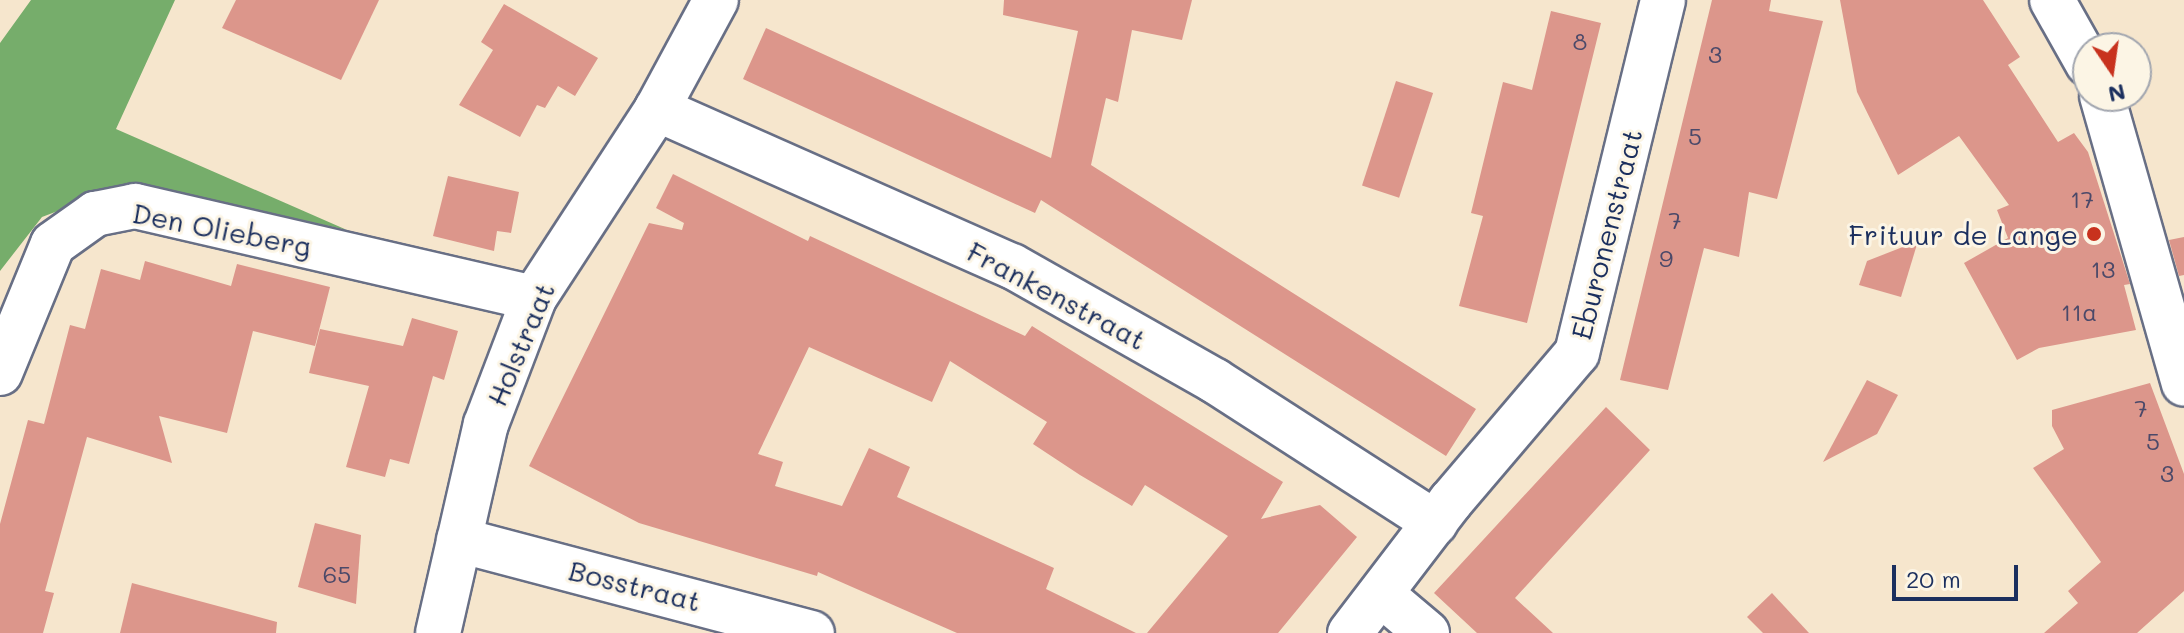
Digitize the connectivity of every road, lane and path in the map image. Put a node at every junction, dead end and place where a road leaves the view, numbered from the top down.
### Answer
1 (716, 0) edge
2 (1663, 0) edge
3 (2052, 0) edge
4 (2072, 36) edge
5 (657, 109) junction
6 (2107, 112) edge
7 (534, 298) junction
8 (0, 373) edge
9 (2184, 384) edge
10 (1435, 523) junction
11 (459, 540) junction
12 (1382, 595) junction
13 (438, 633) edge
14 (812, 633) edge
15 (1350, 633) edge
16 (1427, 633) edge

1 - 5 street, Holstraat
2 - 10 street, Eburonenstraat
3 - 4 street
5 - 7 street, Holstraat
5 - 10 street, Frankenstraat
6 - 9 street
7 - 8 street, Den Olieberg
7 - 11 street, Holstraat
10 - 12 street, Eburonenstraat
11 - 13 street, Holstraat
11 - 14 street, Bosstraat
12 - 15 street, Eburonenstraat
12 - 16 street

